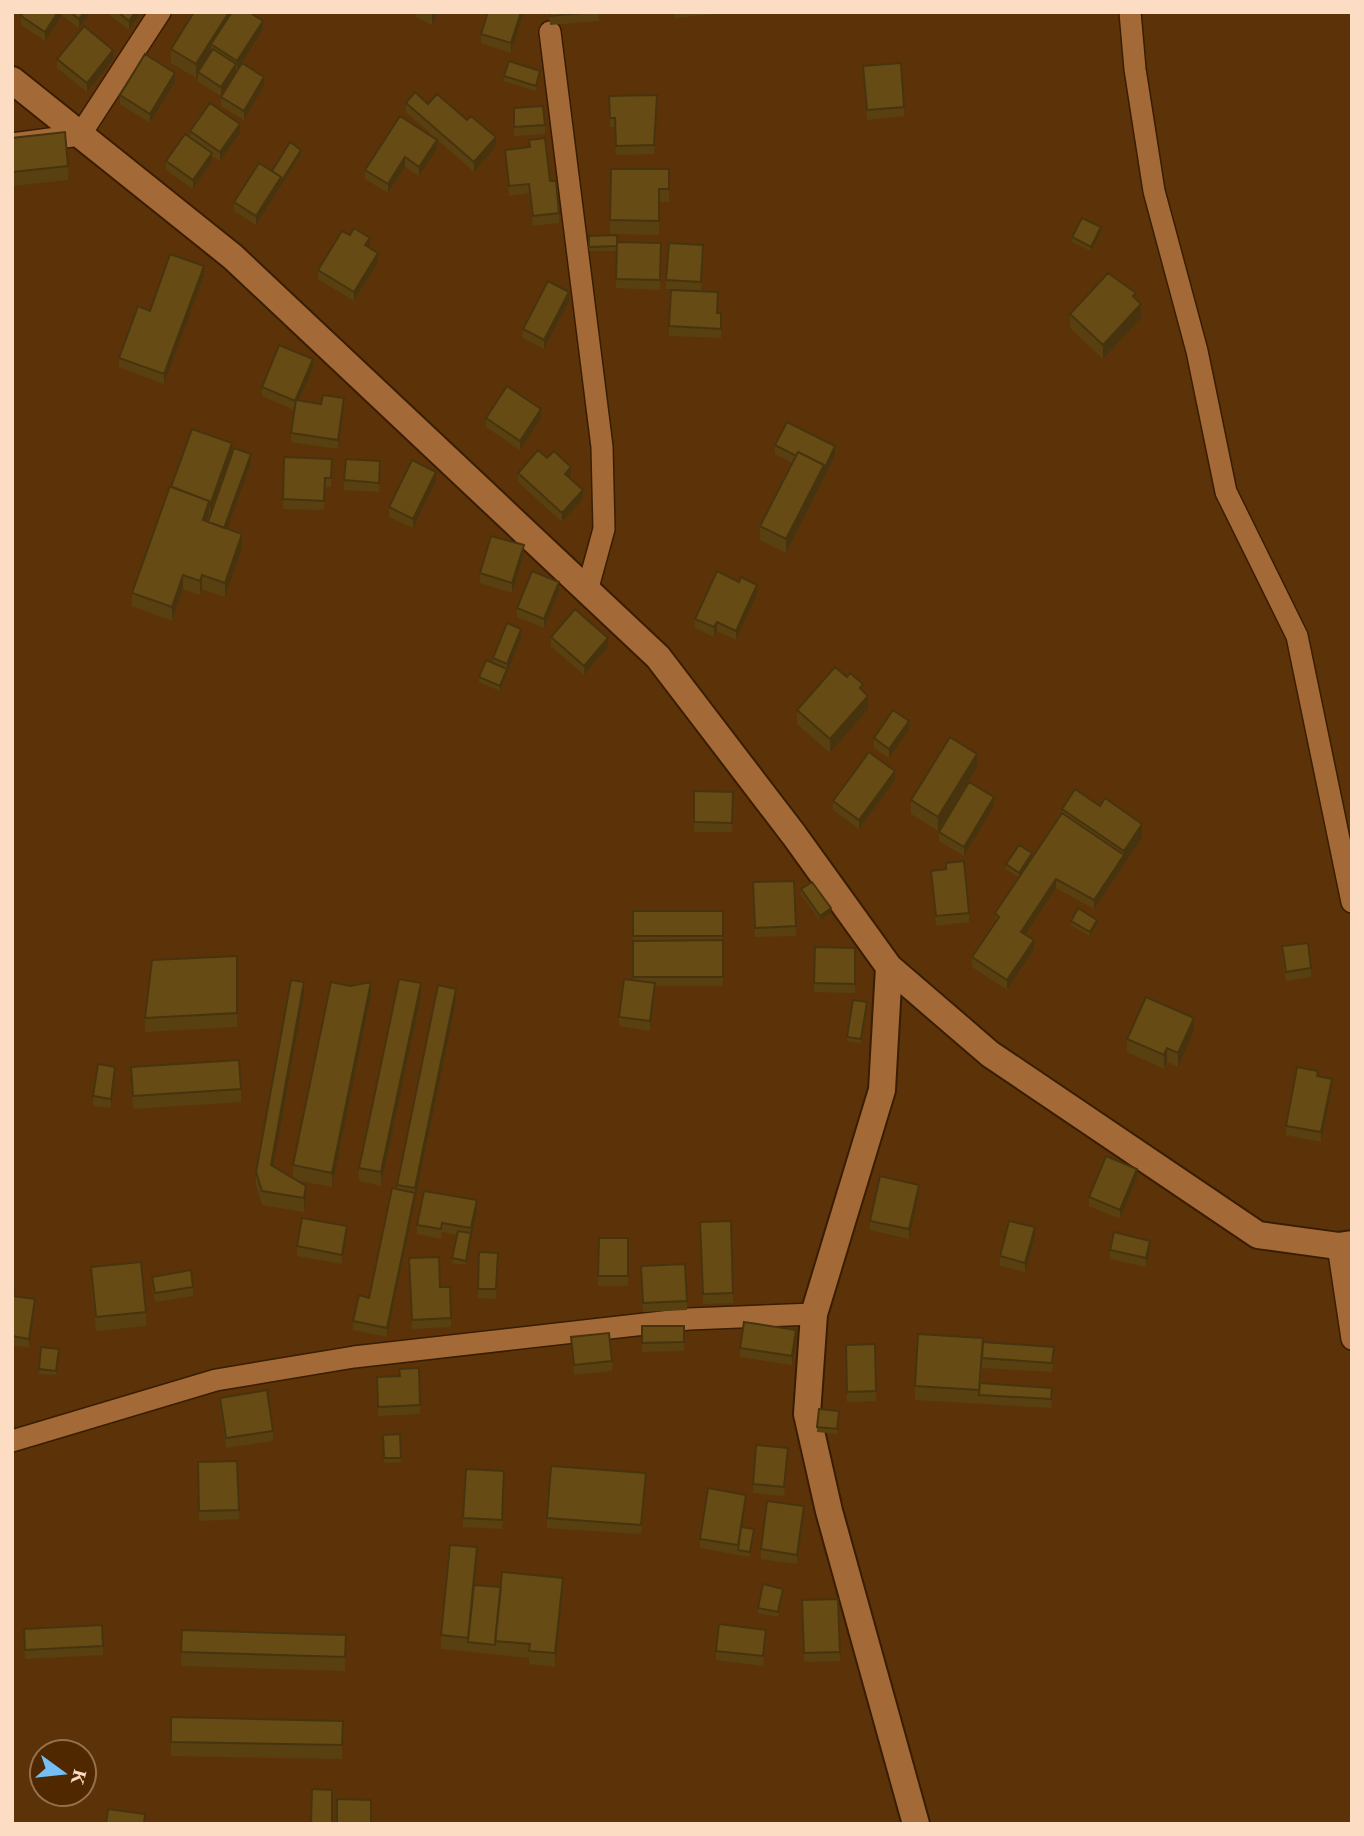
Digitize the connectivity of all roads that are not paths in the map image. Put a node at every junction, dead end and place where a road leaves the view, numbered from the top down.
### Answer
1 (160, 12) edge
2 (1130, 12) edge
3 (550, 32) dead end
4 (12, 80) edge
5 (80, 135) junction
6 (12, 144) edge
7 (587, 591) junction
8 (1352, 902) edge
9 (889, 967) junction
10 (1345, 1245) edge
11 (814, 1314) junction
12 (1352, 1339) edge
13 (12, 1441) edge
14 (916, 1824) edge

1 - 5 street
2 - 8 street
3 - 7 street
4 - 5 street
5 - 6 street
5 - 7 street
7 - 9 street
9 - 10 street
9 - 11 street
10 - 12 street
11 - 13 street
11 - 14 street

